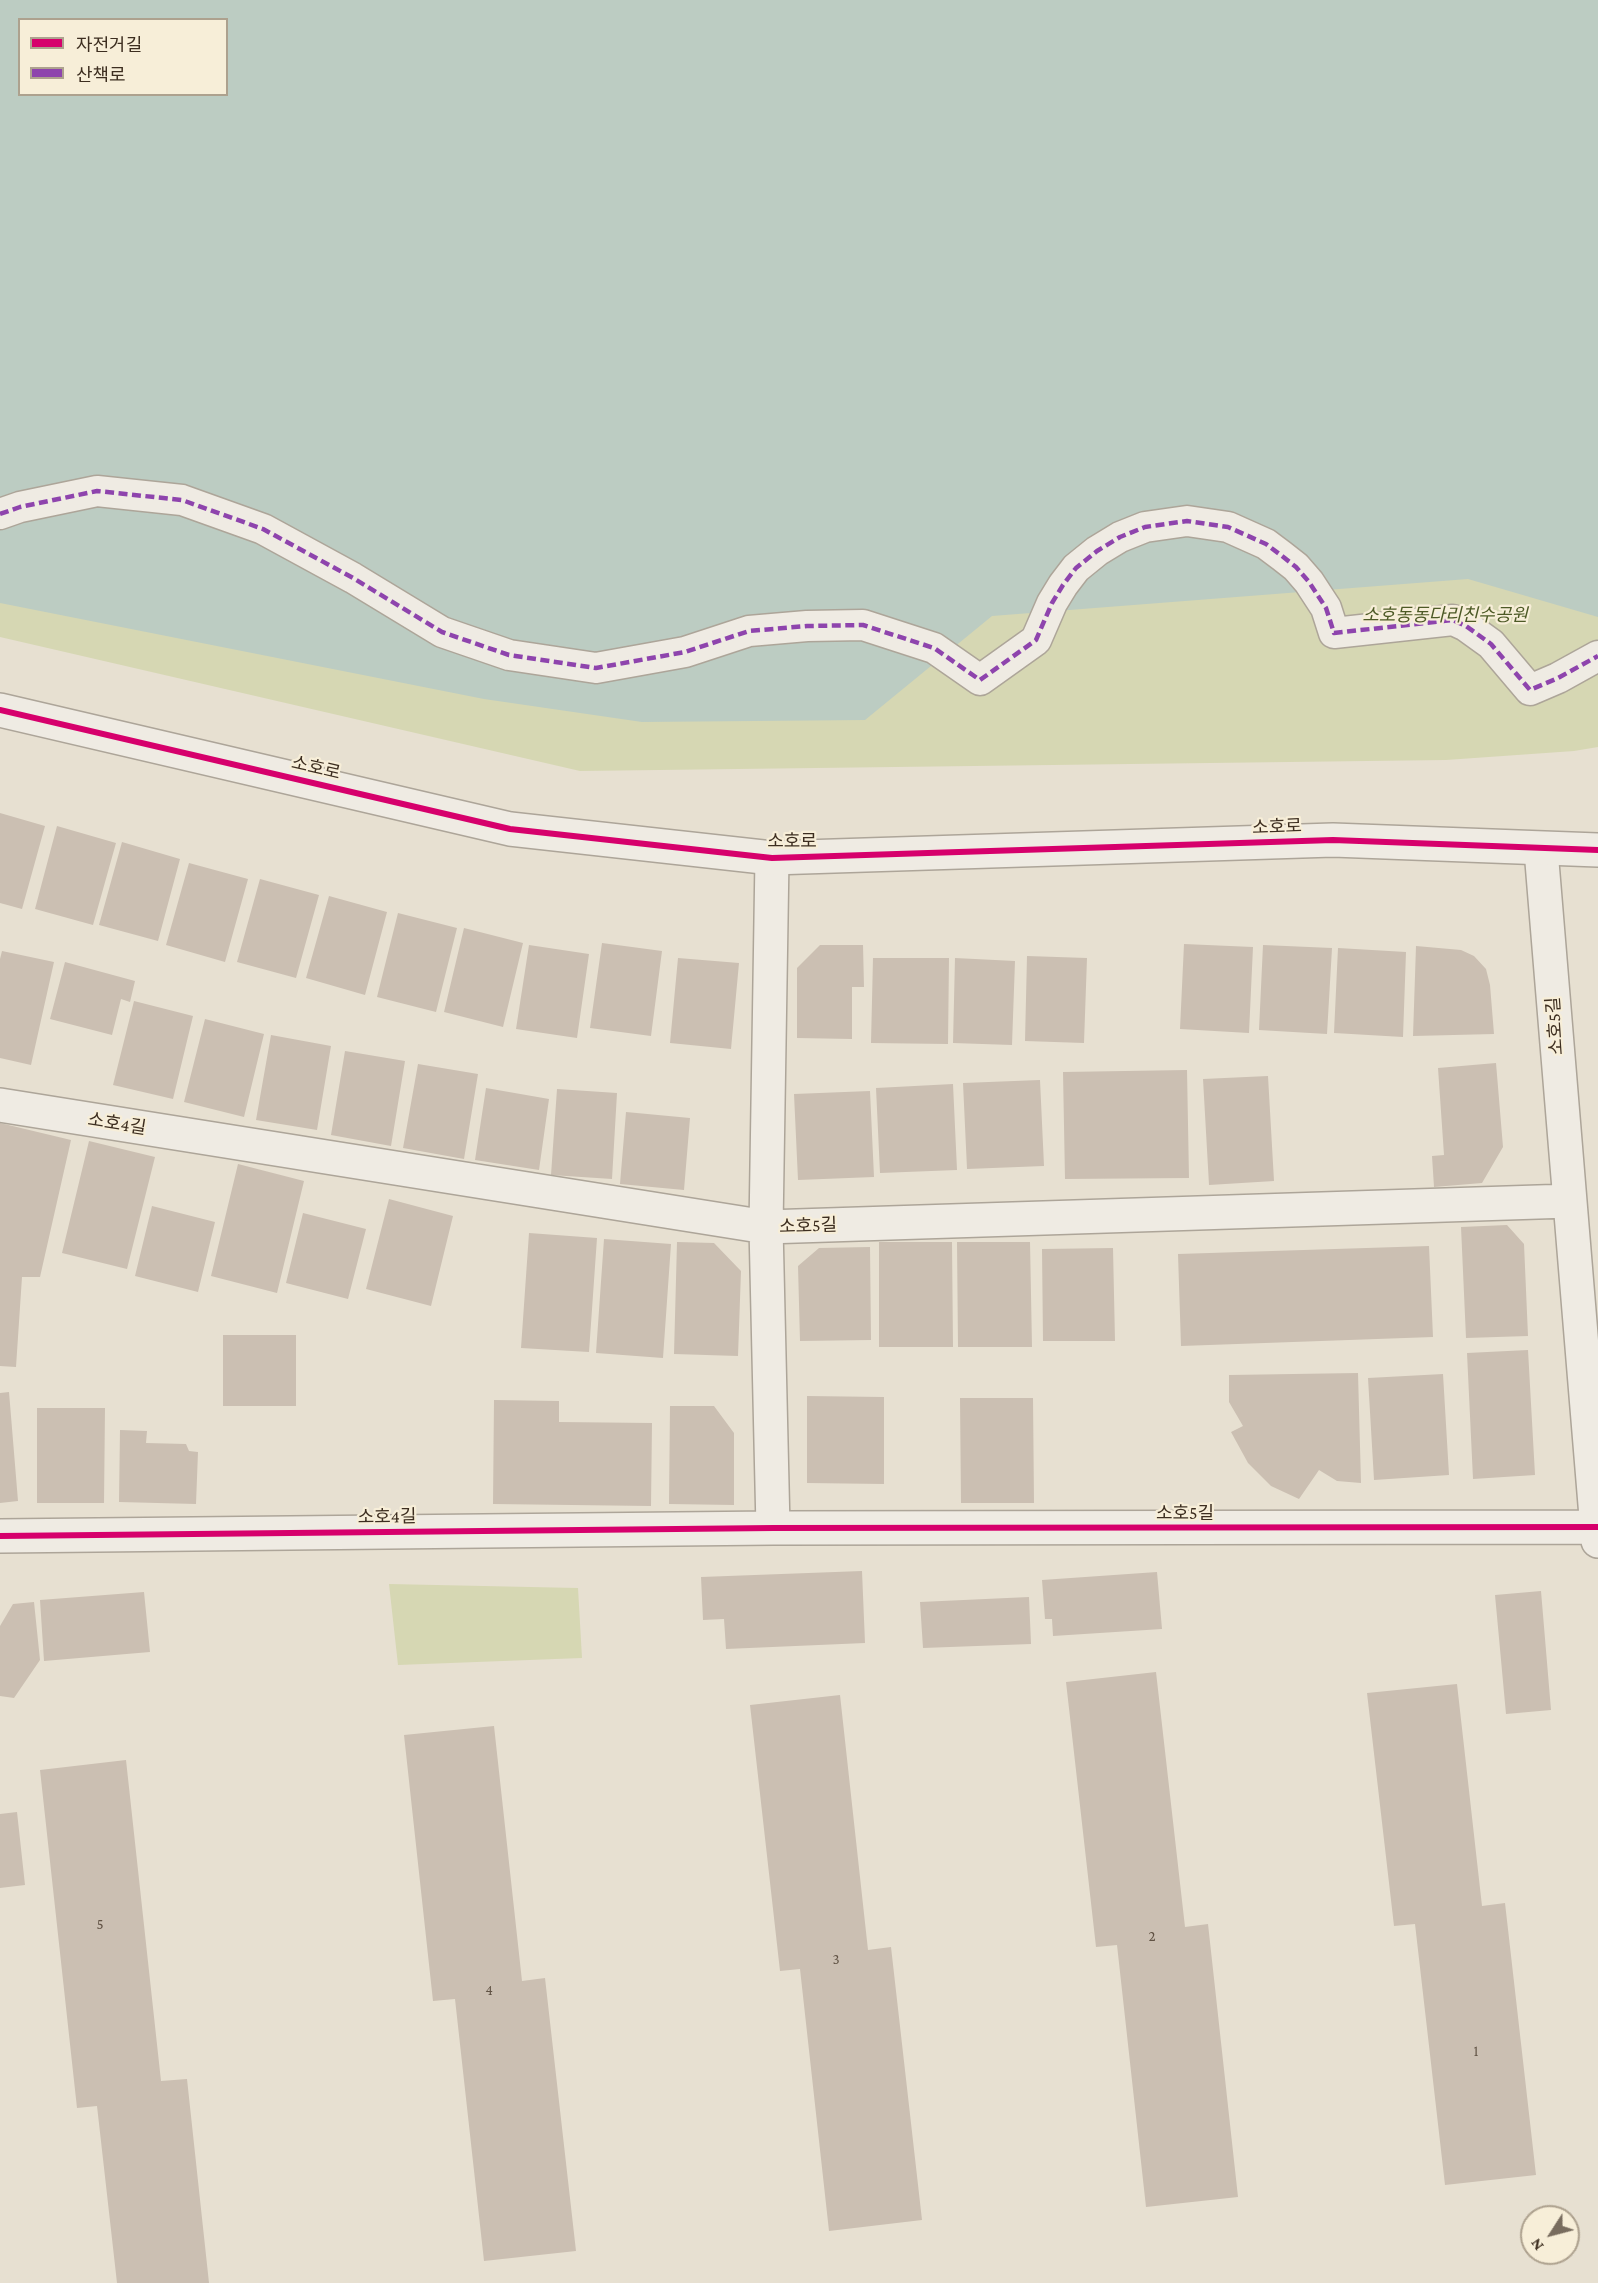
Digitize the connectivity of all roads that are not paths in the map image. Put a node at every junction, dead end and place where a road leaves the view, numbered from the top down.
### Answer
1 (0, 514) edge
2 (1598, 656) edge
3 (0, 710) edge
4 (1541, 850) junction
5 (1598, 850) edge
6 (772, 858) junction
7 (0, 1105) edge
8 (1569, 1202) junction
9 (766, 1227) junction
10 (773, 1528) junction
11 (1597, 1534) edge
12 (0, 1536) edge

1 - 2 street
3 - 6 street, 소호로
4 - 5 street, 소호로
4 - 6 street, 소호로
4 - 8 street, 소호5길
6 - 9 street
7 - 9 street, 소호4길
8 - 9 street, 소호5길
8 - 11 street, 소호5길
9 - 10 street
10 - 11 street, 소호5길
10 - 12 street, 소호4길

